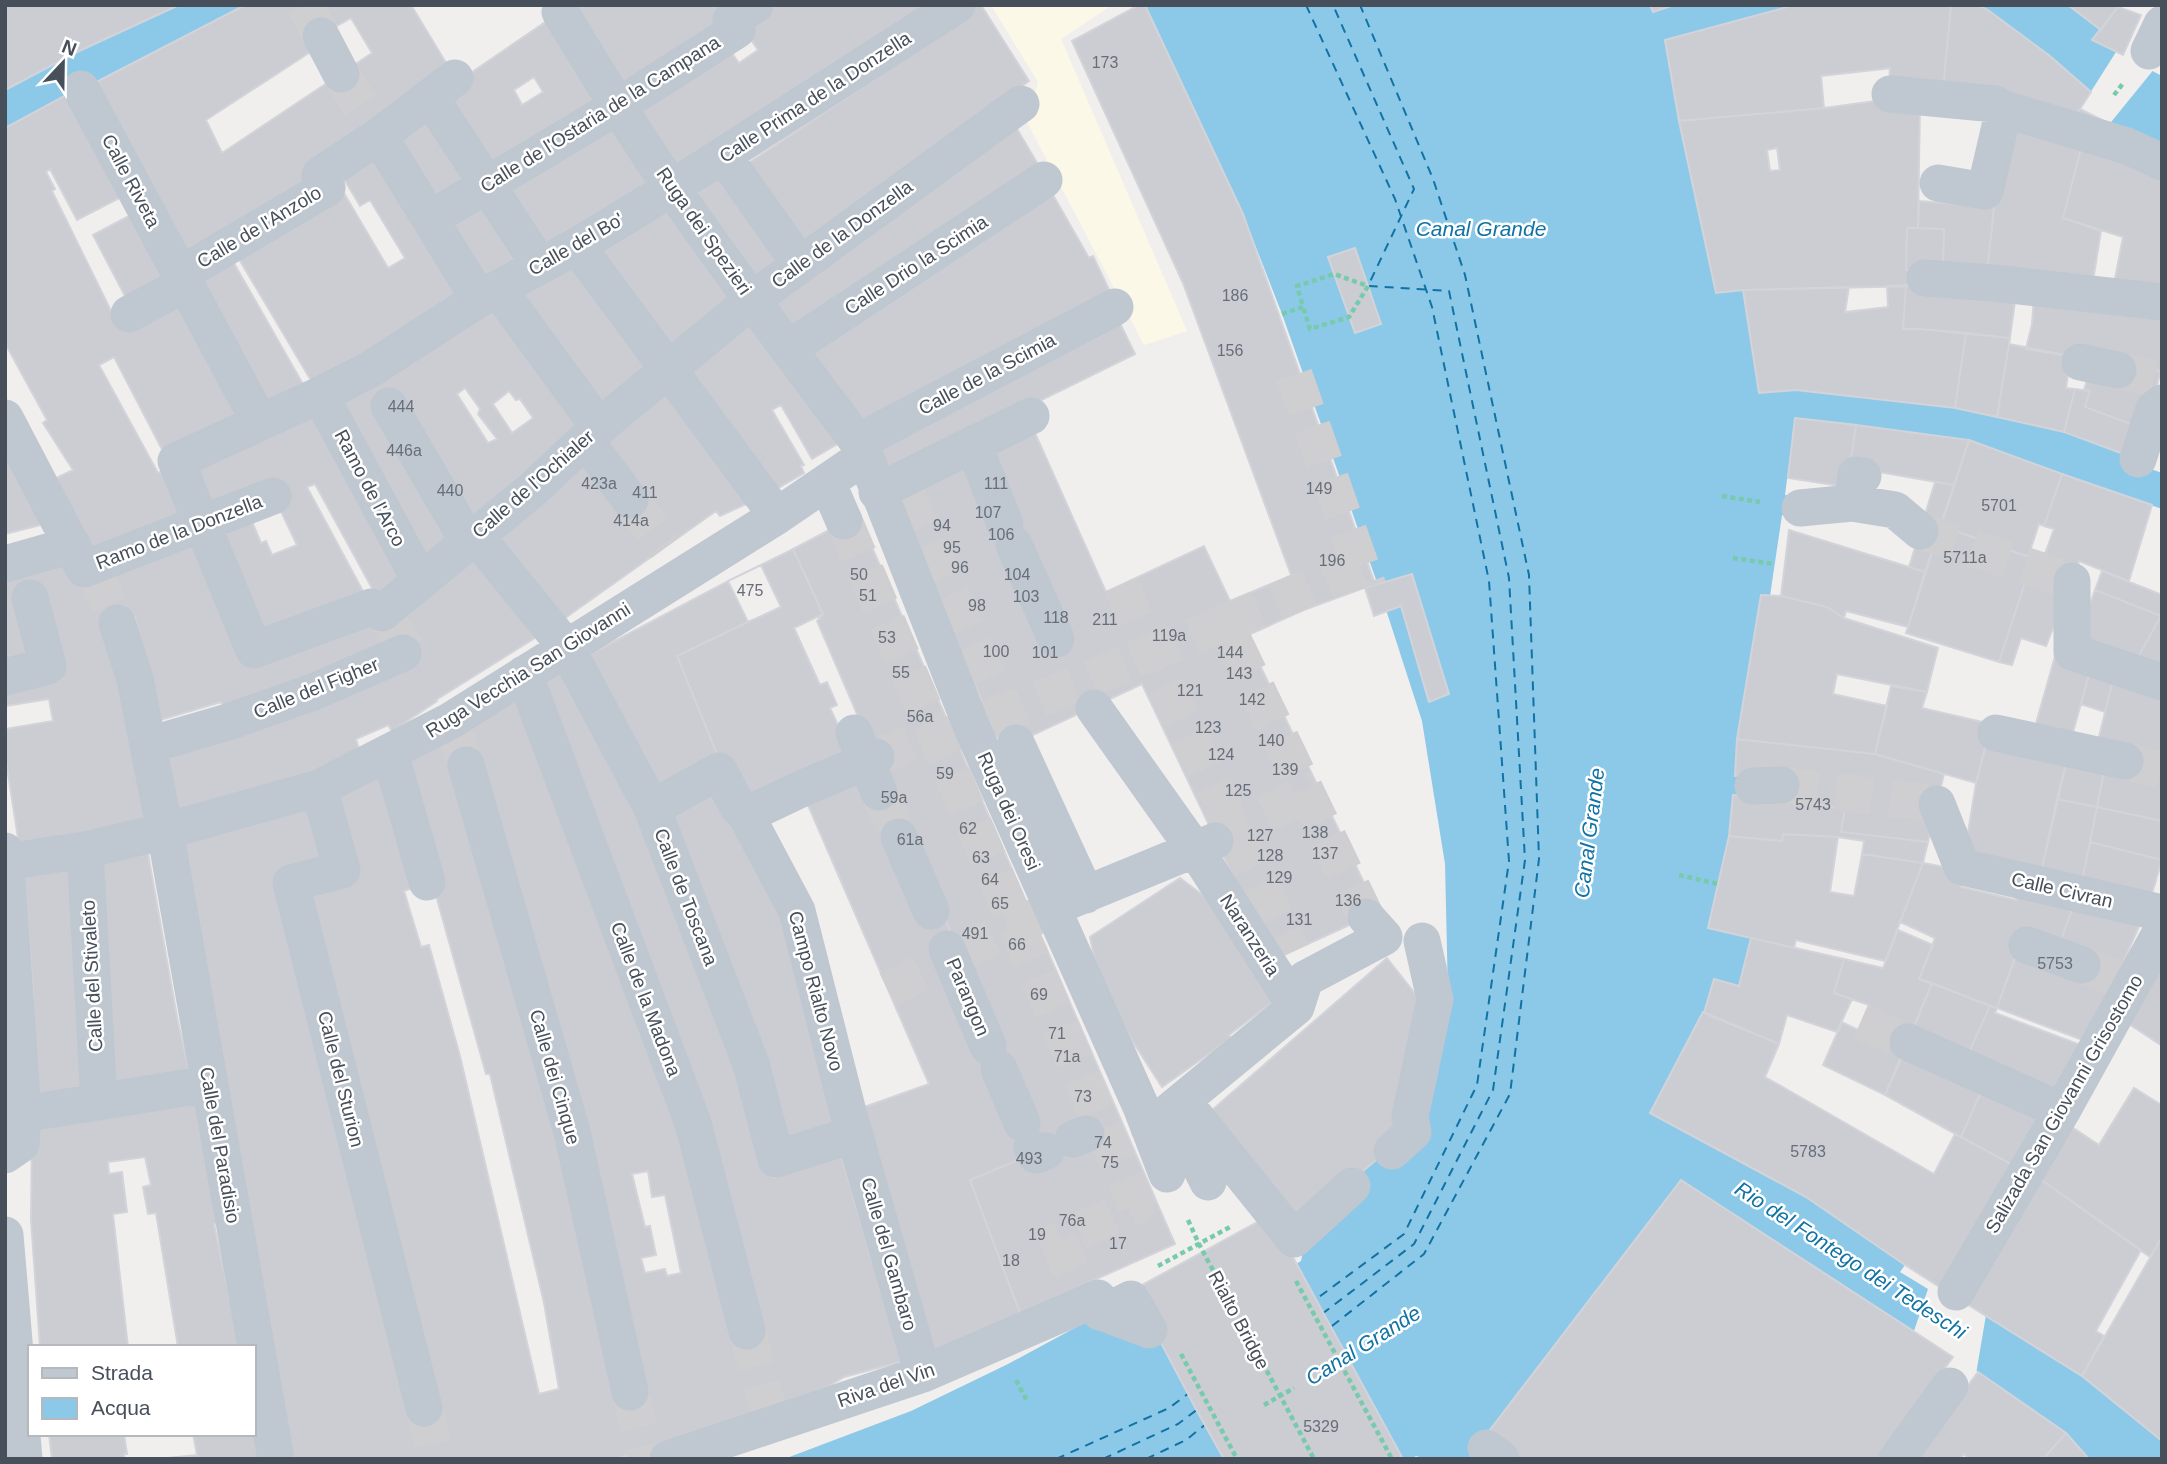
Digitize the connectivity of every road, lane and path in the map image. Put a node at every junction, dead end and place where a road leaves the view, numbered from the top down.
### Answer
1 (755, 5) edge
2 (957, 5) edge
3 (560, 12) dead end
4 (321, 36) tunnel mouth
5 (341, 74) tunnel mouth
6 (2125, 81) dead end
7 (81, 89) dead end
8 (1890, 93) dead end
9 (2114, 95) dead end
10 (1021, 104) dead end
11 (618, 106) junction
12 (2004, 109) junction
13 (379, 135) junction
14 (723, 155) junction
15 (2162, 162) edge
16 (1044, 180) dead end
17 (1938, 183) dead end
18 (486, 185) junction
19 (672, 188) junction
20 (430, 219) junction
21 (577, 246) junction
22 (800, 264) junction
23 (540, 266) junction
24 (184, 278) junction
25 (1925, 278) dead end
26 (489, 294) junction
27 (752, 300) junction
28 (2162, 302) edge
29 (1115, 307) dead end
30 (1303, 307) junction
31 (129, 314) dead end
32 (1282, 314) dead end
33 (788, 349) junction
34 (2080, 362) dead end
35 (667, 368) junction
36 (2118, 370) tunnel mouth
37 (377, 386) junction
38 (2160, 388) edge
39 (320, 395) junction
40 (1031, 416) dead end
41 (260, 421) junction
42 (8, 431) edge
43 (592, 434) junction
44 (973, 444) junction
45 (861, 449) junction
46 (2138, 459) dead end
47 (827, 482) junction
48 (895, 488) junction
49 (273, 496) dead end
50 (630, 500) tunnel mouth
51 (1800, 508) dead end
52 (777, 516) junction
53 (844, 521) tunnel mouth
54 (202, 524) junction
55 (1920, 531) tunnel mouth
56 (471, 538) junction
57 (1733, 558) dead end
58 (85, 563) junction
59 (5, 564) edge
60 (1774, 564) dead end
61 (420, 580) junction
62 (2072, 582) dead end
63 (30, 598) dead end
64 (117, 623) tunnel mouth
65 (1056, 639) dead end
66 (565, 647) junction
67 (403, 653) dead end
68 (524, 674) junction
69 (5, 677) edge
70 (2162, 682) edge
71 (1094, 708) dead end
72 (979, 728) junction
73 (1996, 733) dead end
74 (149, 745) junction
75 (390, 753) junction
76 (869, 761) tunnel mouth
77 (2124, 761) tunnel mouth
78 (466, 765) tunnel mouth
79 (319, 788) junction
80 (1937, 804) dead end
81 (652, 808) junction
82 (742, 811) junction
83 (165, 831) junction
84 (899, 836) tunnel mouth
85 (85, 850) junction
86 (1205, 851) junction
87 (6, 858) edge
88 (1679, 875) dead end
89 (427, 883) dead end
90 (1718, 884) dead end
91 (1086, 895) junction
92 (1052, 908) junction
93 (931, 911) dead end
94 (2162, 913) edge
95 (1375, 927) dead end
96 (2161, 932) edge
97 (1422, 941) dead end
98 (2027, 945) dead end
99 (950, 956) dead end
100 (2081, 965) tunnel mouth
101 (1298, 979) junction
102 (1908, 1042) tunnel mouth
103 (209, 1084) junction
104 (99, 1102) junction
105 (2062, 1111) junction
106 (23, 1114) junction
107 (855, 1134) junction
108 (1049, 1142) dead end
109 (1185, 1143) junction
110 (1392, 1150) dead end
111 (5, 1155) edge
112 (1352, 1186) dead end
113 (1239, 1222) dead end
114 (5, 1235) edge
115 (1199, 1244) junction
116 (1150, 1270) dead end
117 (1956, 1292) dead end
118 (1092, 1300) dead end
119 (747, 1331) tunnel mouth
120 (1327, 1339) dead end
121 (256, 1345) edge
122 (256, 1347) edge
123 (1340, 1363) junction
124 (1332, 1367) dead end
125 (923, 1374) junction
126 (1958, 1374) dead end
127 (1294, 1388) dead end
128 (630, 1392) tunnel mouth
129 (1280, 1396) junction
130 (1209, 1405) dead end
131 (1264, 1405) dead end
132 (424, 1408) tunnel mouth
133 (24, 1459) edge
134 (276, 1459) edge
135 (668, 1459) edge
136 (1237, 1459) edge
137 (1314, 1459) edge
138 (1392, 1459) edge
139 (1897, 1459) edge

1 - 11 street, Calle de l'Ostaria de la Campana
2 - 14 street, Calle Prima de la Donzella
3 - 11 street, Ruga dei Spezieri
4 - 5 street
6 - 9 path
7 - 24 street, Calle Riveta
8 - 12 street
10 - 22 street, Calle de la Donzella
11 - 18 street, Calle de l'Ostaria de la Campana
11 - 19 street, Ruga dei Spezieri
12 - 15 street
12 - 17 street
13 - 18 street, Calle de l'Anzolo
13 - 20 street
13 - 24 street, Calle de l'Anzolo
14 - 19 street, Calle Prima de la Donzella
14 - 22 street
16 - 33 street, Calle Drio la Scimia
18 - 20 street, Calle de l'Ostaria de la Campana
18 - 23 street
19 - 21 street, Calle del Bo'
19 - 27 street, Ruga dei Spezieri
20 - 26 street
21 - 23 street, Calle del Bo'
21 - 35 street
22 - 27 street, Calle de la Donzella
23 - 26 street, Calle del Bo'
24 - 31 street
24 - 41 street, Calle Riveta
25 - 28 street
26 - 37 street, Calle del Bo'
26 - 43 street
27 - 33 street, Ruga dei Spezieri
27 - 35 street, Calle de la Donzella
29 - 45 street, Calle de la Scimia
30 - 30 path
30 - 32 path
33 - 45 street, Ruga dei Spezieri
34 - 36 street
35 - 43 street, Calle de la Donzella
35 - 52 street
37 - 39 street, Calle del Bo'
37 - 56 street, Calle de Toscana
38 - 46 street
39 - 41 street, Calle del Bo'
39 - 61 street, Ramo de l'Arco
40 - 44 street
41 - 54 street, Calle del Bo'
42 - 58 street
43 - 50 street
43 - 56 street, Calle de l'Ochialer
44 - 48 street
44 - 65 street
45 - 47 street, Ruga Vecchia San Giovanni
45 - 48 street
47 - 52 street, Ruga Vecchia San Giovanni
47 - 53 street
48 - 72 street, Ruga dei Oresi
49 - 54 street, Ramo de la Donzella
51 - 55 street
52 - 66 street, Ruga Vecchia San Giovanni
54 - 58 street, Ramo de la Donzella
54 - 61 street, Calle de l'Ochialer
56 - 61 street, Calle de l'Ochialer
56 - 66 street, Calle de Toscana
57 - 60 path
58 - 59 street, Ramo de la Donzella
62 - 70 street
63 - 69 street
64 - 74 street, Calle del Paradisio
66 - 68 street, Ruga Vecchia San Giovanni
66 - 81 street, Calle de Toscana
67 - 74 street, Calle del Figher
68 - 75 street, Ruga Vecchia San Giovanni
68 - 119 street, Calle de la Madona
71 - 86 street, Naranzeria
72 - 91 street
72 - 92 street, Ruga dei Oresi
73 - 77 street
74 - 83 street, Calle del Paradisio
75 - 79 street, Ruga Vecchia San Giovanni
75 - 89 street
76 - 82 street
78 - 128 street, Calle dei Cinque
79 - 83 street, Ruga Vecchia San Giovanni
79 - 132 street, Calle del Sturion
80 - 94 street, Calle Civran
81 - 82 street, Campo Rialto Novo
81 - 107 street, Calle de Toscana
82 - 107 street, Campo Rialto Novo
83 - 85 street, Ruga Vecchia San Giovanni
83 - 103 street, Calle del Paradisio
84 - 93 street
85 - 87 street, Ruga Vecchia San Giovanni
85 - 104 street, Calle del Stivaleto
86 - 91 street
86 - 101 street, Naranzeria
87 - 106 street
88 - 90 path
91 - 92 street
92 - 109 street, Ruga dei Oresi
94 - 96 street, Salizada San Giovanni Grisostomo
95 - 101 street, Naranzeria
96 - 105 street, Salizada San Giovanni Grisostomo
97 - 110 street
98 - 100 street
99 - 108 street, Parangon
101 - 109 street, Naranzeria
102 - 105 street
103 - 104 street
103 - 121 street, Calle del Paradisio
104 - 106 street
105 - 117 street, Salizada San Giovanni Grisostomo
106 - 111 street
107 - 125 street, Calle del Gambaro
109 - 112 street, Ruga dei Oresi
113 - 115 path
114 - 133 street
115 - 116 path
115 - 129 path, Rialto Bridge
118 - 125 street, Riva del Vin
120 - 123 path
122 - 134 street, Calle del Paradisio
123 - 124 path
123 - 138 path
125 - 135 street, Riva del Vin
126 - 139 street
127 - 129 path
129 - 131 path
129 - 137 path, Rialto Bridge
130 - 136 path

